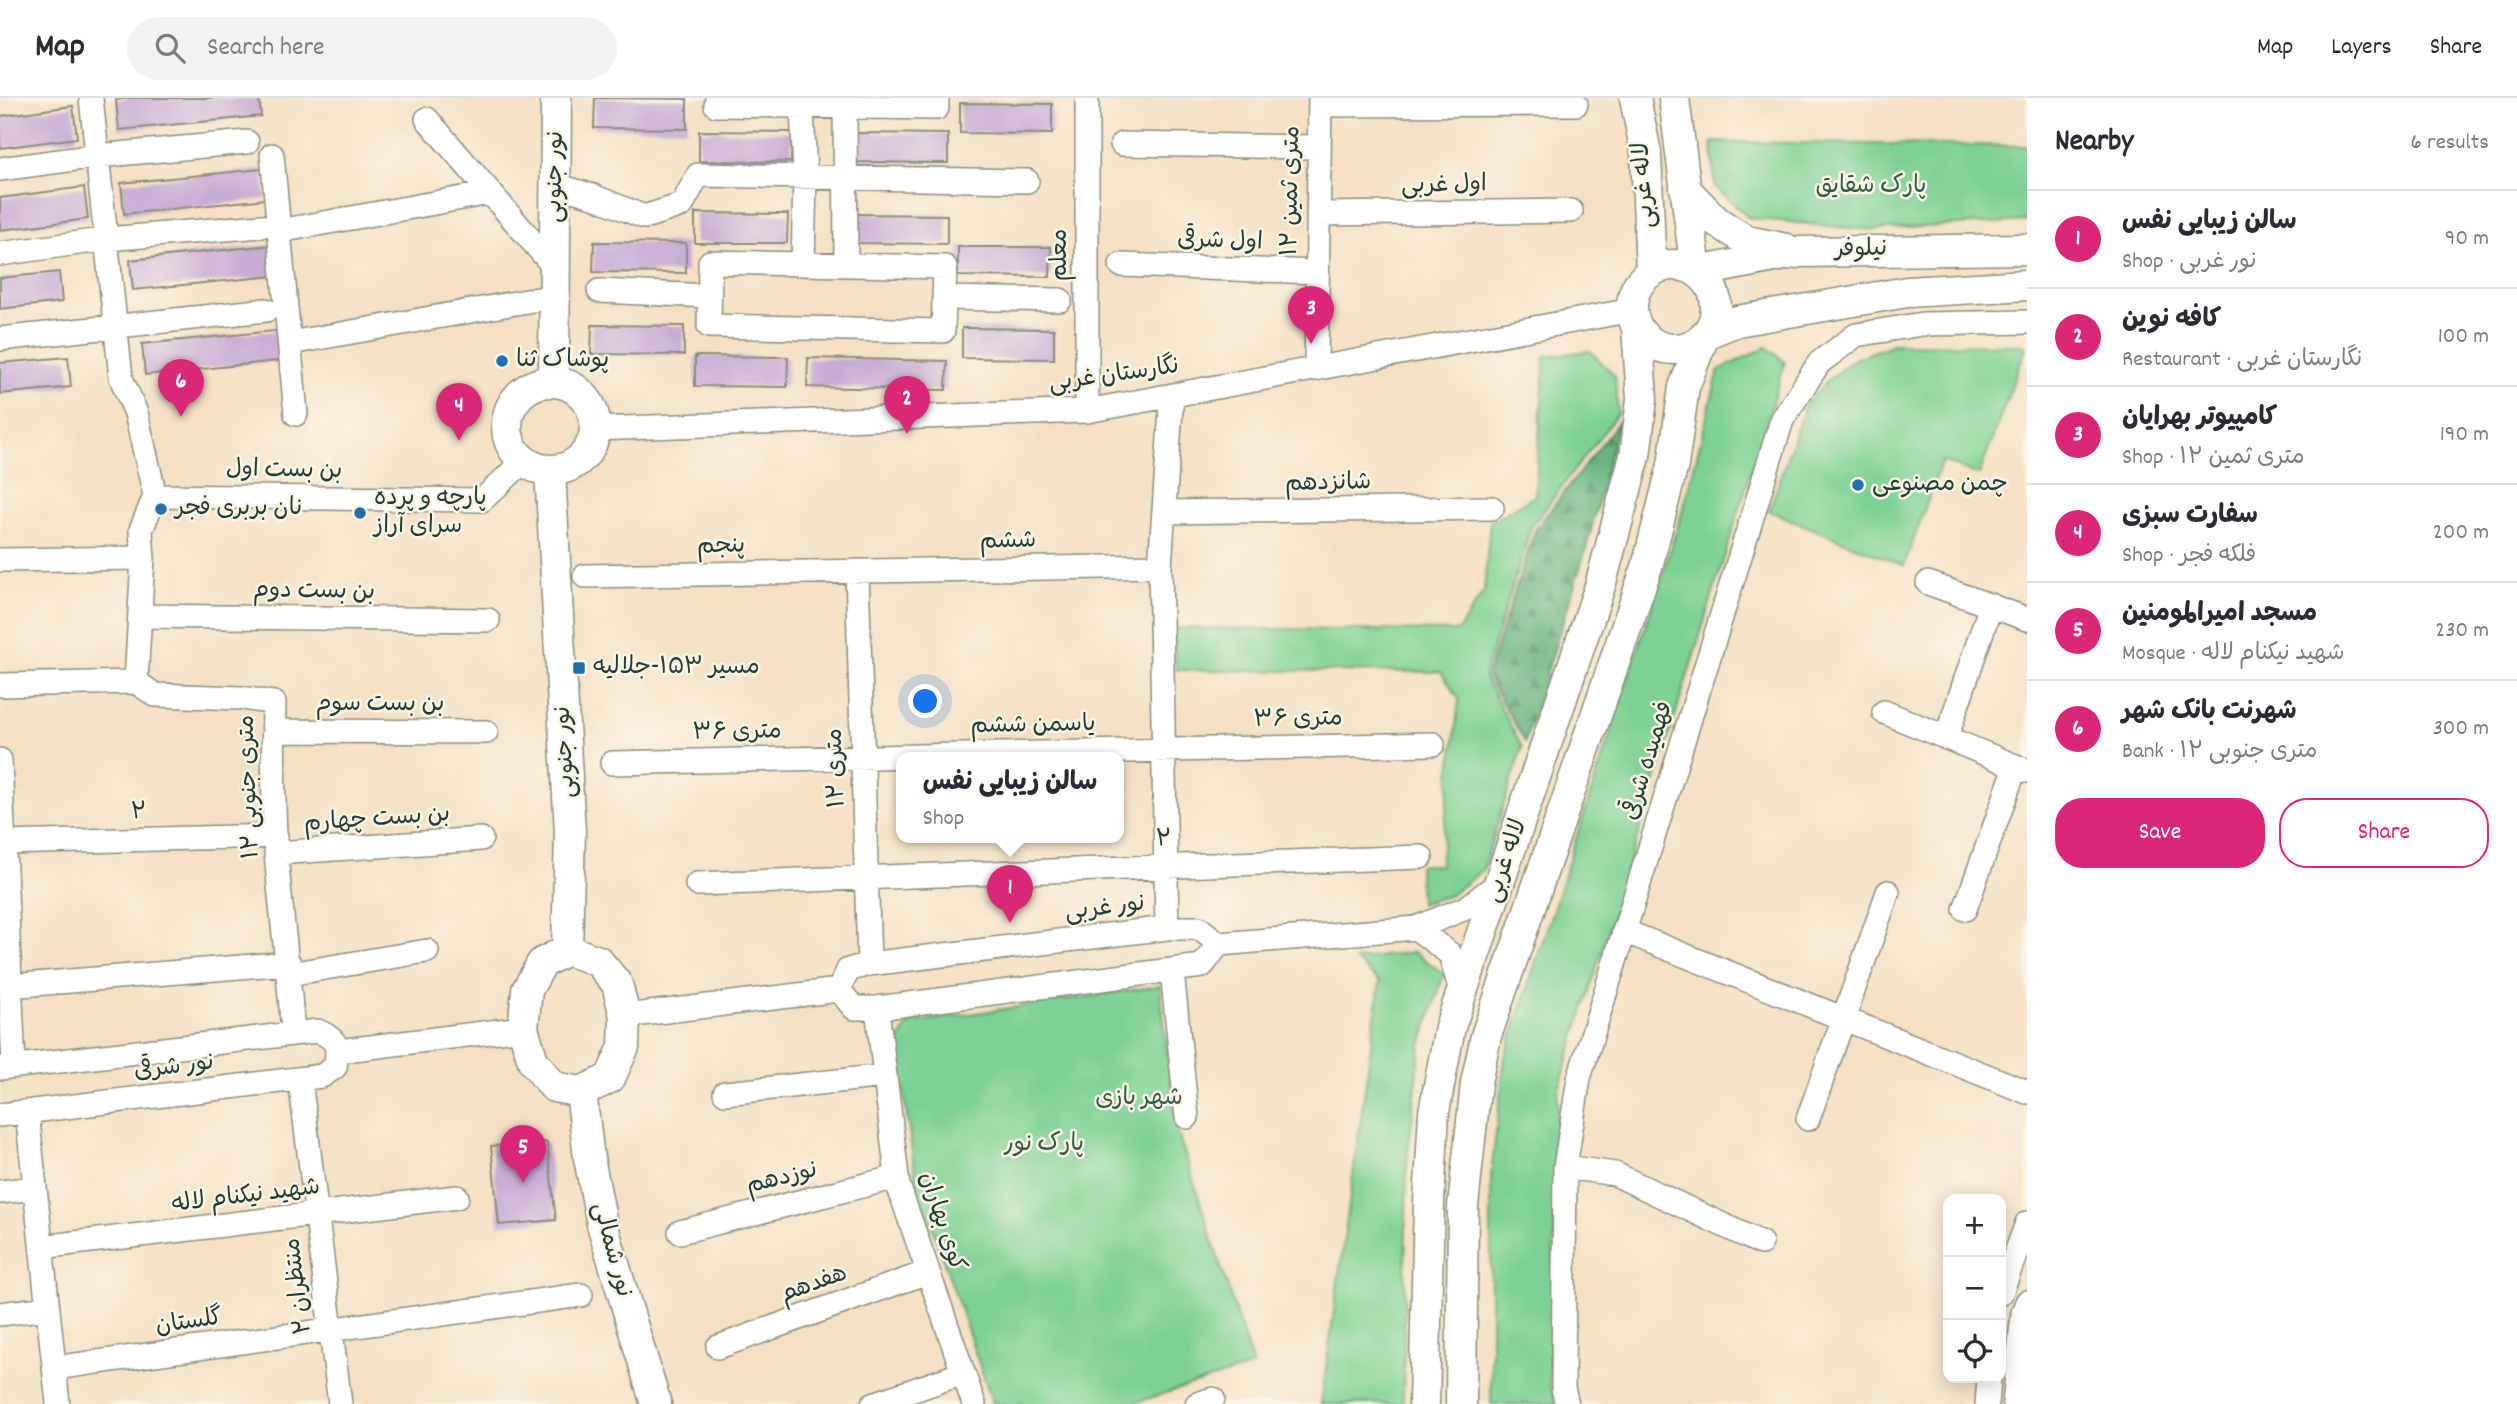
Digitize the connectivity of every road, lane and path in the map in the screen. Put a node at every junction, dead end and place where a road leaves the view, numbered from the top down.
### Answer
1 (91, 98) edge
2 (556, 98) edge
3 (717, 98) edge
4 (937, 98) edge
5 (1087, 98) edge
6 (1635, 98) edge
7 (1674, 98) edge
8 (1320, 102) edge
9 (1576, 104) dead end
10 (802, 106) junction
11 (845, 107) junction
12 (428, 119) dead end
13 (247, 142) dead end
14 (1122, 144) dead end
15 (1319, 146) junction
16 (272, 155) dead end
17 (97, 156) junction
18 (0, 169) edge
19 (806, 177) junction
20 (845, 177) junction
21 (1027, 181) dead end
22 (556, 185) junction
23 (1685, 189) junction
24 (491, 193) junction
25 (1571, 211) dead end
26 (1318, 214) junction
27 (270, 229) junction
28 (107, 239) junction
29 (2027, 249) edge
30 (1800, 252) junction
31 (0, 254) edge
32 (803, 264) junction
33 (846, 265) junction
34 (1121, 265) dead end
35 (1317, 272) junction
36 (1651, 272) junction
37 (1697, 272) junction
38 (555, 282) junction
39 (2027, 285) edge
40 (599, 291) dead end
41 (709, 296) junction
42 (944, 298) junction
43 (1060, 300) dead end
44 (266, 310) dead end
45 (1635, 318) junction
46 (2027, 322) edge
47 (117, 326) junction
48 (1705, 335) junction
49 (0, 339) edge
50 (290, 343) junction
51 (1315, 369) junction
52 (554, 382) junction
53 (1172, 395) junction
54 (1087, 411) junction
55 (296, 414) dead end
56 (596, 429) junction
57 (537, 466) junction
58 (155, 496) junction
59 (1492, 508) dead end
60 (1164, 512) junction
61 (142, 558) junction
62 (0, 560) edge
63 (1160, 566) junction
64 (858, 570) junction
65 (585, 576) dead end
66 (1928, 583) dead end
67 (1991, 606) junction
68 (140, 616) junction
69 (2027, 619) edge
70 (488, 620) dead end
71 (136, 682) junction
72 (0, 685) edge
73 (1884, 712) dead end
74 (274, 731) junction
75 (486, 732) dead end
76 (1947, 738) junction
77 (1433, 744) dead end
78 (1164, 749) junction
79 (1035, 752) edge
80 (896, 755) edge
81 (863, 756) junction
82 (0, 760) edge
83 (612, 763) dead end
84 (2022, 769) edge
85 (481, 839) dead end
86 (4, 843) junction
87 (276, 844) junction
88 (1421, 857) dead end
89 (1166, 866) junction
90 (866, 878) junction
91 (1500, 881) junction
92 (697, 884) dead end
93 (1888, 892) dead end
94 (1965, 909) dead end
95 (1167, 928) junction
96 (1416, 928) junction
97 (1624, 931) junction
98 (1219, 944) junction
99 (568, 950) junction
100 (427, 951) dead end
101 (869, 964) junction
102 (289, 968) junction
103 (1172, 971) junction
104 (10, 986) junction
105 (839, 990) junction
106 (1461, 991) junction
107 (877, 1008) junction
108 (625, 1016) junction
109 (1844, 1019) junction
110 (523, 1027) junction
111 (293, 1034) junction
112 (338, 1051) junction
113 (7, 1067) edge
114 (885, 1076) junction
115 (300, 1079) junction
116 (581, 1092) junction
117 (2027, 1092) edge
118 (725, 1093) dead end
119 (27, 1112) junction
120 (0, 1115) edge
121 (1187, 1117) dead end
122 (1808, 1119) dead end
123 (1565, 1167) junction
124 (897, 1177) junction
125 (35, 1188) junction
126 (0, 1192) edge
127 (457, 1197) dead end
128 (317, 1215) junction
129 (2027, 1223) edge
130 (680, 1232) dead end
131 (1761, 1243) dead end
132 (41, 1247) junction
133 (928, 1272) junction
134 (2006, 1280) edge
135 (581, 1295) dead end
136 (48, 1308) junction
137 (2026, 1309) edge
138 (0, 1314) edge
139 (331, 1329) junction
140 (718, 1347) dead end
141 (54, 1368) junction
142 (963, 1373) junction
143 (1989, 1383) edge
144 (58, 1404) edge
145 (340, 1404) edge
146 (656, 1404) edge
147 (873, 1404) edge
148 (974, 1404) edge
149 (1424, 1404) edge
150 (1461, 1404) edge
151 (1567, 1404) edge
152 (1987, 1404) edge
153 (2014, 1404) edge

1 - 17 street
2 - 22 main road, نور جنوبی
3 - 10 street
4 - 11 street
5 - 54 street, معلم
6 - 36 main road, لاله غربی
7 - 23 main road, لاله غربی
8 - 9 street
8 - 15 street, ۱۲ متری ثمین
10 - 11 street
10 - 19 street
11 - 20 street
12 - 24 street
13 - 17 street
14 - 15 street
15 - 26 street, ۱۲ متری ثمین
16 - 27 street
17 - 18 street
17 - 28 street
19 - 20 street
19 - 22 street
19 - 32 street
20 - 21 street
20 - 33 street
22 - 38 main road, نور جنوبی
23 - 30 main road
23 - 37 main road, لاله غربی
24 - 27 street
24 - 38 street
25 - 26 street, اول غربی
26 - 35 street, ۱۲ متری ثمین
27 - 28 street
27 - 50 street
28 - 31 street
28 - 47 street
29 - 30 main road, نیلوفر
30 - 37 main road, نیلوفر
32 - 33 street
32 - 41 street
33 - 42 street
34 - 35 street, اول شرقی
35 - 51 street, ۱۲ متری ثمین
36 - 37 main road
36 - 45 main road
37 - 48 main road
38 - 50 street
38 - 52 main road, نور جنوبی
39 - 48 main road, نیلوفر
40 - 41 street
41 - 42 street
42 - 43 street
44 - 47 street
45 - 48 main road
45 - 51 street, نگارستان غربی
45 - 91 main road, لاله غربی
46 - 97 street, فهمیده شرقی
47 - 49 street
47 - 58 street
48 - 150 main road, لاله غربی
50 - 55 street
51 - 53 street, نگارستان غربی
52 - 56 main road
52 - 57 main road
53 - 54 street, نگارستان غربی
53 - 60 street
54 - 56 street, نگارستان غربی
56 - 57 main road
57 - 58 street, بن بست اول
57 - 99 main road, نور جنوبی
58 - 61 street
59 - 60 street, شانزدهم
60 - 63 street
61 - 62 street
61 - 68 street
63 - 64 street, ششم
63 - 78 street
64 - 65 street, پنجم
64 - 81 street, ۱۲ متری
66 - 67 street
67 - 69 street
67 - 76 street
68 - 70 street, بن بست دوم
68 - 71 street
71 - 72 street
71 - 74 street, ۱۲ متری جنوبی
73 - 76 street
74 - 75 street, بن بست سوم
74 - 87 street, ۱۲ متری جنوبی
76 - 84 street
77 - 78 street, ۳۶ متری
78 - 79 street, یاسمن ششم
78 - 89 street
80 - 81 street, یاسمن ششم
81 - 83 street, ۳۶ متری
81 - 90 street, ۱۲ متری
82 - 86 street
84 - 94 street
85 - 87 street, بن بست چهارم
86 - 87 street, ۲
86 - 104 street
87 - 102 street, ۱۲ متری جنوبی
88 - 89 street, ۲
89 - 90 street, ۲
89 - 95 street
90 - 92 street, ۲
90 - 101 street, ۱۲ متری
91 - 96 street
91 - 106 main road, لاله غربی
93 - 109 street
95 - 98 street, نور غربی
95 - 101 street, نور غربی
96 - 98 street
96 - 106 street
97 - 109 street
97 - 123 street, فهمیده شرقی
98 - 103 street
99 - 108 main road
99 - 110 main road
100 - 102 street
101 - 105 street, نور غربی
102 - 104 street
102 - 111 street, ۱۲ متری جنوبی
103 - 107 street
103 - 121 street
104 - 113 street
105 - 107 street
105 - 108 street
106 - 149 main road, لاله غربی
107 - 114 street, کوی بهاران
108 - 116 main road
109 - 117 street
109 - 122 street
110 - 112 street
110 - 116 main road
111 - 112 street, نور شرقی
111 - 113 street, نور شرقی
112 - 115 street, نور شرقی
114 - 118 street
114 - 124 street, کوی بهاران
115 - 119 street, نور شرقی
115 - 128 street, منتظران ۲
116 - 146 main road, نور شمالی
119 - 120 street, نور شرقی
119 - 125 street
123 - 131 street
123 - 151 street, فهمیده شرقی
124 - 130 street, نوزدهم
124 - 133 street, کوی بهاران
125 - 126 street
125 - 132 street
127 - 128 street, شهید نیکنام لاله
128 - 132 street, شهید نیکنام لاله
128 - 139 street, منتظران ۲
129 - 134 street
132 - 136 street
133 - 140 street, هفدهم
133 - 142 street, کوی بهاران
135 - 139 street, گلستان
136 - 138 street
136 - 141 street
137 - 153 street
139 - 141 street, گلستان
139 - 145 street, منتظران ۲
141 - 144 street
142 - 147 street
142 - 148 street, کوی بهاران
143 - 152 street

